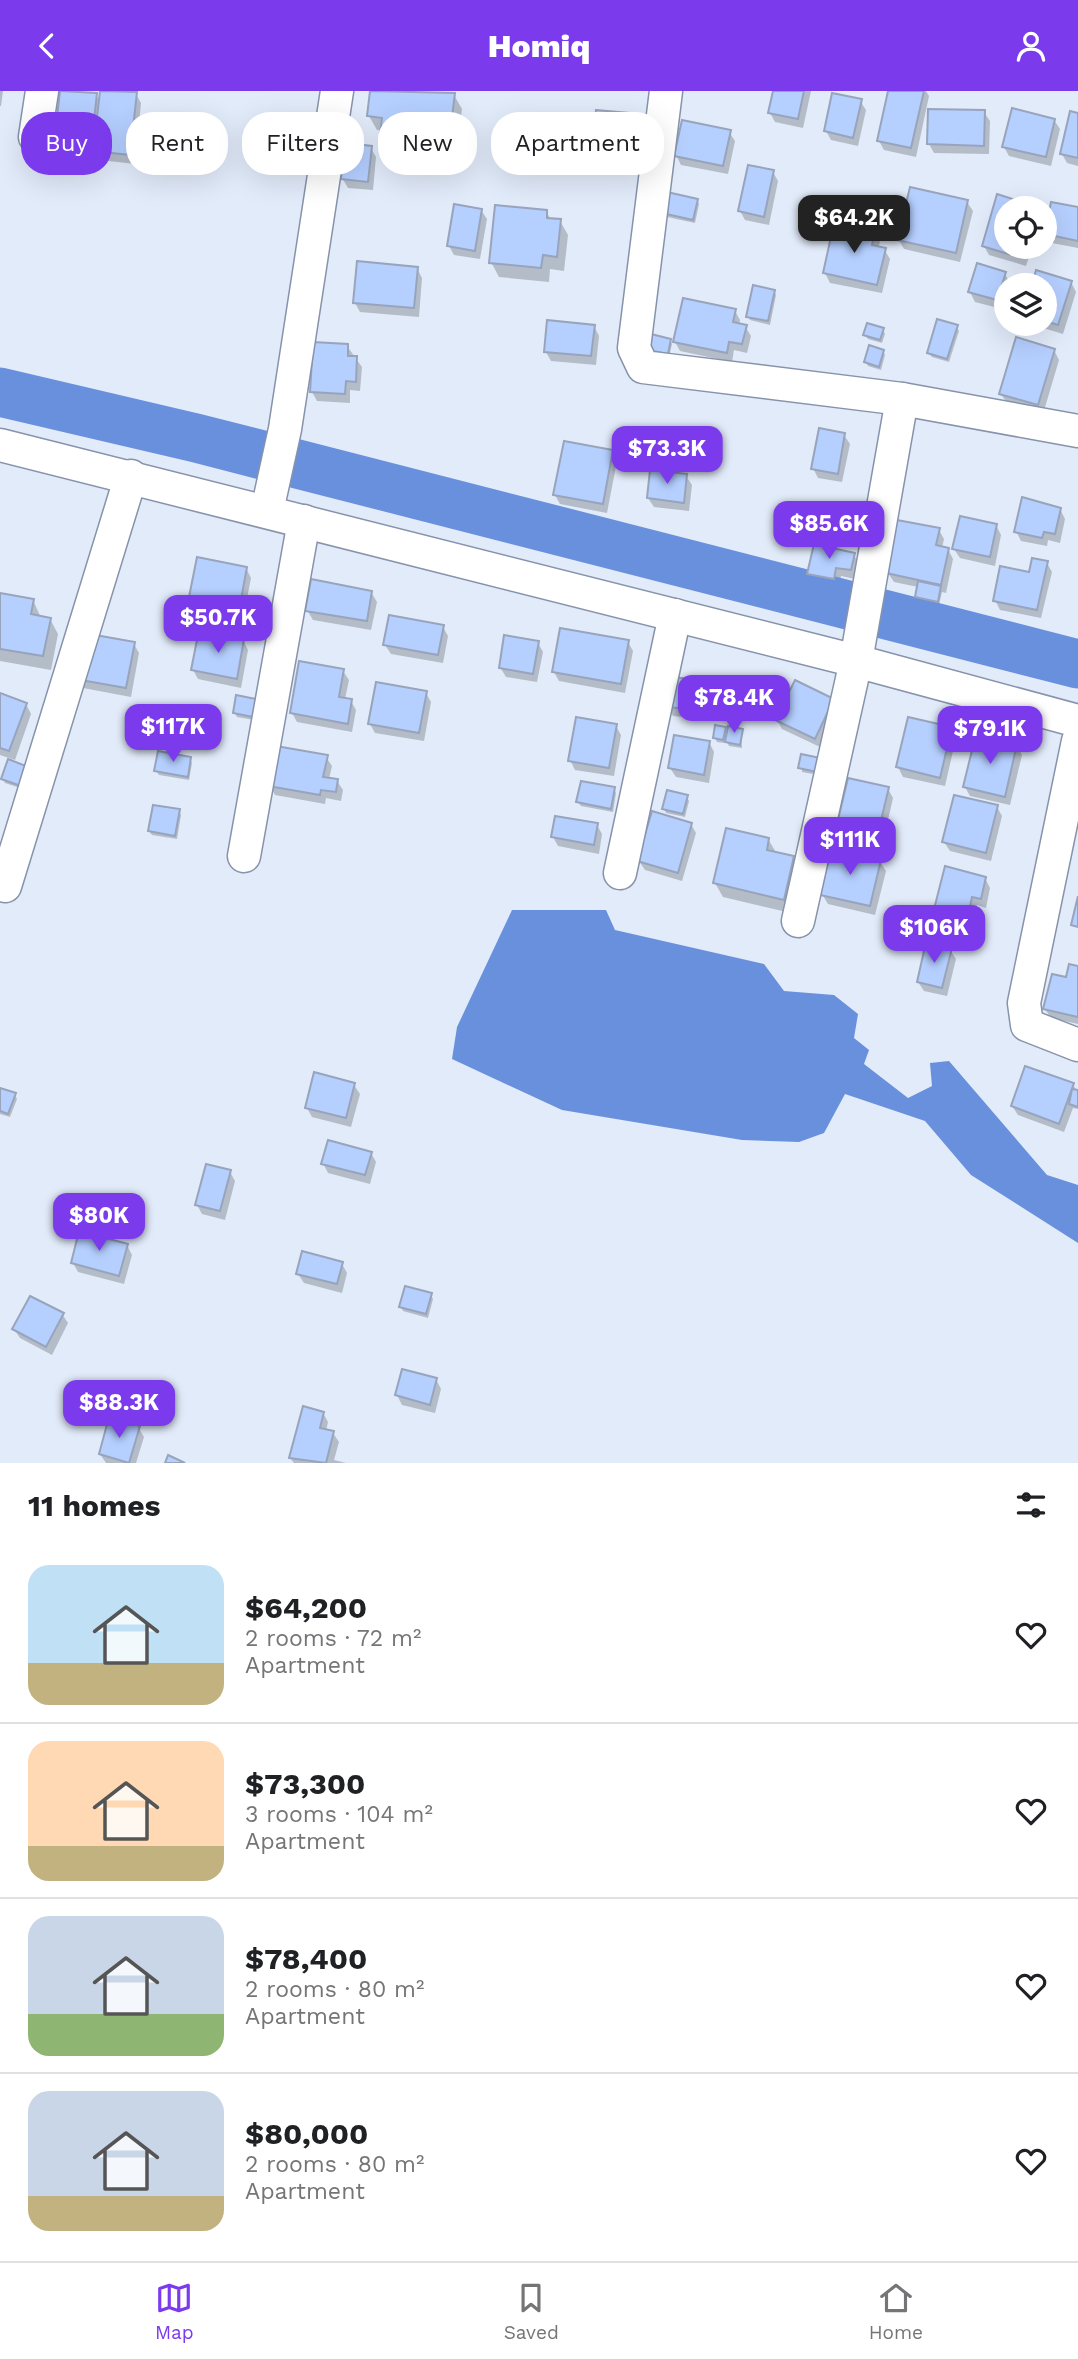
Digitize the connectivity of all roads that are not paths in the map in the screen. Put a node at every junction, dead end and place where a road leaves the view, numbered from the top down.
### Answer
1 (42, 91) edge
2 (337, 91) edge
3 (666, 91) edge
4 (39, 112) edge
5 (902, 399) junction
6 (1078, 431) edge
7 (0, 445) edge
8 (131, 477) junction
9 (267, 511) junction
10 (304, 520) junction
11 (675, 615) junction
12 (856, 661) junction
13 (1078, 721) edge
14 (1078, 741) edge
15 (244, 856) dead end
16 (620, 873) dead end
17 (5, 885) dead end
18 (798, 921) dead end
19 (1078, 1045) edge

1 - 4 street
2 - 9 street
3 - 5 street
5 - 6 street
5 - 12 street
7 - 8 street
8 - 9 street
8 - 17 street
9 - 10 street
10 - 11 street
10 - 15 street
11 - 12 street
11 - 16 street
12 - 13 street
12 - 18 street
14 - 19 street

